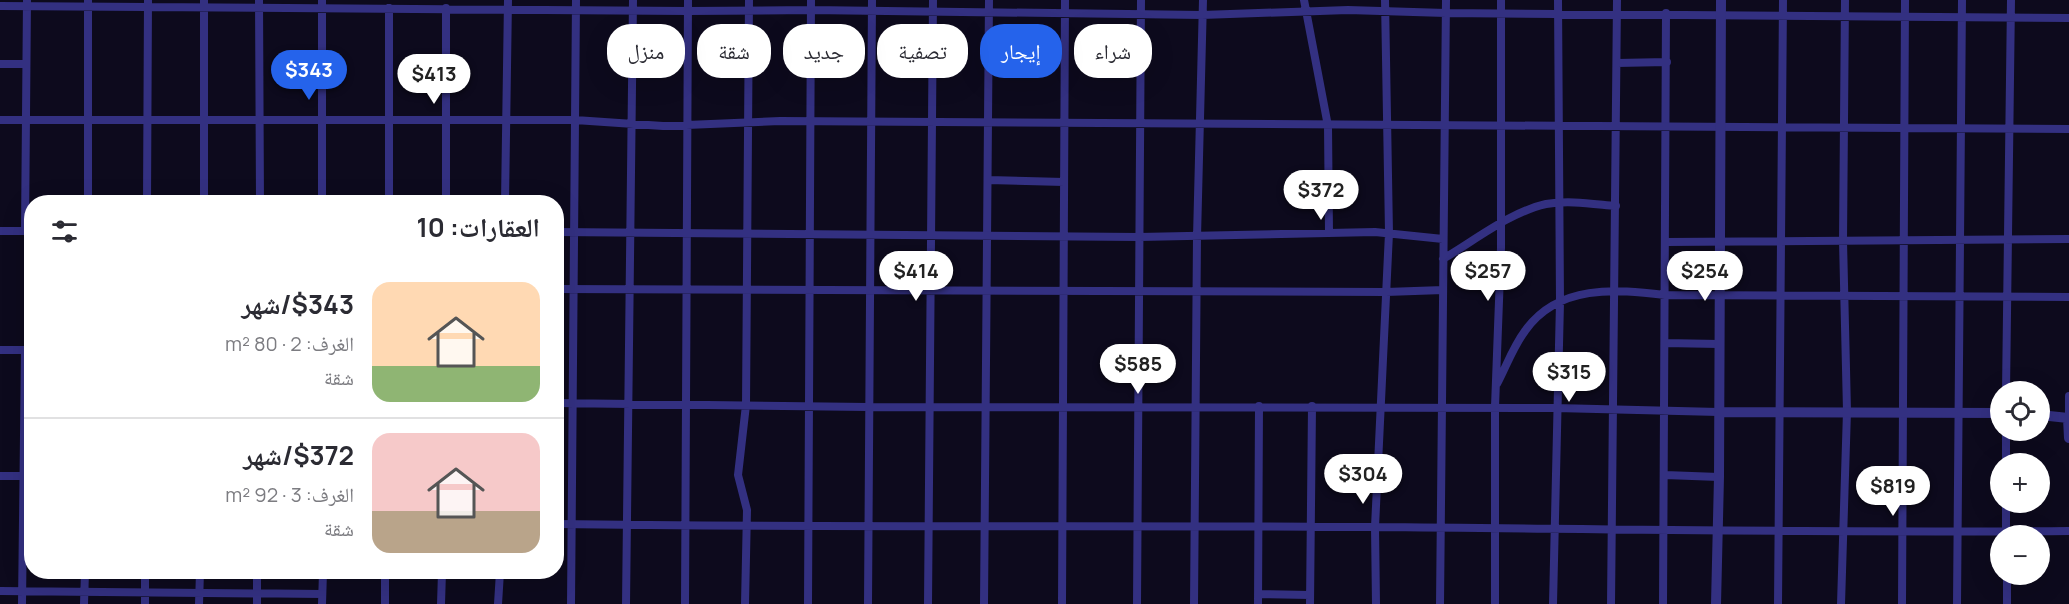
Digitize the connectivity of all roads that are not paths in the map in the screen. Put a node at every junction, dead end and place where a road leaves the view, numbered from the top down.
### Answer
1 (576, 0) edge
2 (633, 0) edge
3 (688, 0) edge
4 (750, 0) edge
5 (811, 0) edge
6 (872, 0) edge
7 (933, 0) edge
8 (989, 0) edge
9 (1065, 0) edge
10 (1141, 0) edge
11 (1203, 0) edge
12 (1304, 0) edge
13 (1350, 0) edge
14 (1385, 0) edge
15 (1446, 0) edge
16 (1501, 0) edge
17 (1558, 0) edge
18 (1617, 0) edge
19 (1721, 0) edge
20 (1782, 0) edge
21 (1845, 0) edge
22 (1905, 0) edge
23 (1962, 0) edge
24 (2011, 0) edge
25 (27, 3) edge
26 (88, 3) edge
27 (148, 3) edge
28 (259, 3) edge
29 (204, 4) edge
30 (322, 4) edge
31 (508, 4) edge
32 (0, 6) edge
33 (389, 8) junction
34 (446, 8) junction
35 (576, 10) junction
36 (633, 10) junction
37 (750, 10) junction
38 (811, 10) junction
39 (1348, 10) junction
40 (1385, 10) junction
41 (688, 11) junction
42 (872, 11) junction
43 (1306, 11) junction
44 (932, 12) junction
45 (988, 13) junction
46 (1501, 13) junction
47 (1065, 14) junction
48 (1141, 14) junction
49 (1446, 14) junction
50 (1558, 14) junction
51 (1617, 14) junction
52 (1666, 14) junction
53 (1721, 14) junction
54 (1202, 15) junction
55 (1783, 15) junction
56 (1844, 16) junction
57 (1905, 16) junction
58 (1962, 16) junction
59 (2010, 16) junction
60 (2069, 18) edge
61 (1667, 62) junction
62 (1617, 63) junction
63 (0, 64) edge
64 (26, 64) junction
65 (147, 119) junction
66 (203, 119) junction
67 (259, 119) junction
68 (0, 120) edge
69 (26, 120) junction
70 (87, 120) junction
71 (321, 120) junction
72 (389, 120) junction
73 (575, 120) junction
74 (447, 121) junction
75 (506, 121) junction
76 (812, 121) junction
77 (748, 122) junction
78 (633, 123) junction
79 (871, 123) junction
80 (930, 123) junction
81 (987, 124) junction
82 (1064, 124) junction
83 (1140, 124) junction
84 (1200, 124) junction
85 (1388, 125) junction
86 (1445, 125) junction
87 (687, 126) junction
88 (1328, 126) junction
89 (1500, 126) junction
90 (1558, 126) junction
91 (1617, 126) junction
92 (1667, 127) junction
93 (1845, 127) junction
94 (1720, 128) junction
95 (1782, 128) junction
96 (1904, 128) junction
97 (1962, 128) junction
98 (2009, 128) junction
99 (2069, 129) edge
100 (988, 180) junction
101 (1064, 182) junction
102 (27, 195) edge
103 (88, 195) edge
104 (147, 195) edge
105 (204, 195) edge
106 (260, 195) edge
107 (322, 195) edge
108 (389, 195) edge
109 (446, 195) edge
110 (505, 195) edge
111 (1558, 203) junction
112 (1616, 206) junction
113 (1501, 225) junction
114 (0, 231) edge
115 (24, 231) edge
116 (564, 232) edge
117 (573, 232) junction
118 (630, 232) junction
119 (1389, 232) junction
120 (1329, 233) junction
121 (686, 234) junction
122 (748, 234) junction
123 (811, 234) junction
124 (871, 234) junction
125 (930, 235) junction
126 (988, 236) junction
127 (1064, 236) junction
128 (1140, 237) junction
129 (1197, 237) junction
130 (1443, 239) junction
131 (2069, 239) edge
132 (1781, 241) junction
133 (1844, 241) junction
134 (1904, 241) junction
135 (1960, 241) junction
136 (2008, 241) junction
137 (1666, 242) junction
138 (1719, 242) junction
139 (1443, 259) junction
140 (564, 288) edge
141 (572, 288) junction
142 (630, 288) junction
143 (810, 288) junction
144 (685, 289) junction
145 (747, 289) junction
146 (870, 289) junction
147 (1616, 289) junction
148 (929, 290) junction
149 (1443, 290) junction
150 (987, 291) junction
151 (1064, 291) junction
152 (1139, 291) junction
153 (1196, 291) junction
154 (1386, 292) junction
155 (1665, 295) junction
156 (1719, 295) junction
157 (1782, 295) junction
158 (1844, 296) junction
159 (1904, 296) junction
160 (1959, 297) junction
161 (2008, 297) junction
162 (2069, 297) edge
163 (1560, 302) junction
164 (1665, 342) junction
165 (1719, 344) junction
166 (0, 350) edge
167 (24, 350) edge
168 (2007, 381) edge
169 (1497, 384) junction
170 (2069, 396) edge
171 (564, 403) edge
172 (571, 403) junction
173 (628, 404) junction
174 (686, 405) junction
175 (746, 405) junction
176 (809, 405) junction
177 (1259, 406) junction
178 (1312, 406) junction
179 (868, 407) junction
180 (929, 407) junction
181 (987, 407) junction
182 (1062, 407) junction
183 (1138, 407) junction
184 (1195, 407) junction
185 (1379, 407) junction
186 (1443, 407) junction
187 (1495, 407) junction
188 (1556, 408) junction
189 (1614, 408) junction
190 (1665, 409) junction
191 (1779, 411) junction
192 (1846, 411) junction
193 (1902, 411) junction
194 (1719, 412) junction
195 (1959, 413) junction
196 (1990, 413) edge
197 (2050, 417) edge
198 (2068, 418) edge
199 (2069, 438) edge
200 (1665, 475) junction
201 (0, 476) edge
202 (24, 476) edge
203 (1719, 477) junction
204 (628, 523) junction
205 (564, 524) edge
206 (572, 524) junction
207 (685, 524) junction
208 (808, 525) junction
209 (747, 526) junction
210 (868, 526) junction
211 (928, 526) junction
212 (1195, 527) junction
213 (1258, 527) junction
214 (1310, 527) junction
215 (1375, 527) junction
216 (985, 528) junction
217 (1062, 528) junction
218 (1138, 528) junction
219 (1442, 528) junction
220 (1495, 528) junction
221 (1554, 528) junction
222 (1611, 528) junction
223 (1665, 528) junction
224 (1779, 529) junction
225 (1716, 530) junction
226 (1842, 530) junction
227 (1901, 530) junction
228 (2069, 531) edge
229 (1957, 532) junction
230 (2050, 532) edge
231 (1990, 533) edge
232 (24, 578) edge
233 (85, 579) edge
234 (145, 579) edge
235 (200, 579) edge
236 (257, 579) edge
237 (322, 579) edge
238 (385, 579) edge
239 (442, 579) edge
240 (500, 579) edge
241 (2007, 585) edge
242 (0, 591) edge
243 (22, 591) junction
244 (257, 592) junction
245 (84, 594) junction
246 (145, 594) junction
247 (200, 594) junction
248 (322, 594) junction
249 (1258, 594) junction
250 (1310, 595) junction
251 (22, 604) edge
252 (84, 604) edge
253 (145, 604) edge
254 (199, 604) edge
255 (257, 604) edge
256 (322, 604) edge
257 (385, 604) edge
258 (441, 604) edge
259 (498, 604) edge
260 (571, 604) edge
261 (626, 604) edge
262 (685, 604) edge
263 (745, 604) edge
264 (807, 604) edge
265 (868, 604) edge
266 (928, 604) edge
267 (984, 604) edge
268 (1062, 604) edge
269 (1137, 604) edge
270 (1194, 604) edge
271 (1258, 604) edge
272 (1310, 604) edge
273 (1376, 604) edge
274 (1440, 604) edge
275 (1495, 604) edge
276 (1553, 604) edge
277 (1611, 604) edge
278 (1663, 604) edge
279 (1716, 604) edge
280 (1778, 604) edge
281 (1841, 604) edge
282 (1902, 604) edge
283 (1957, 604) edge
284 (2007, 604) edge

1 - 35 street
2 - 36 street
3 - 41 street
4 - 37 street
5 - 38 street
6 - 42 street
7 - 44 street
8 - 45 street
9 - 47 street
10 - 48 street
11 - 54 street
12 - 43 street
13 - 39 street
14 - 40 street
15 - 49 street
16 - 46 street
17 - 50 street
18 - 51 street
19 - 53 street
20 - 55 street
21 - 56 street
22 - 57 street
23 - 58 street
24 - 59 street
25 - 26 street
25 - 32 street
25 - 64 street
26 - 27 street
26 - 70 street
27 - 29 street
27 - 65 street
28 - 29 street
28 - 30 street
28 - 67 street
29 - 66 street
30 - 33 street
30 - 71 street
31 - 34 street
31 - 35 street
31 - 75 street
33 - 34 street
33 - 72 street
34 - 74 street
35 - 36 street
35 - 73 street
36 - 41 street
36 - 78 street
37 - 38 street
37 - 41 street
37 - 77 street
38 - 42 street
38 - 76 street
39 - 40 street
39 - 43 street
40 - 49 street
40 - 85 street
41 - 87 street
42 - 44 street
42 - 79 street
43 - 54 street
43 - 88 street
44 - 45 street
44 - 80 street
45 - 47 street
45 - 81 street
46 - 49 street
46 - 50 street
46 - 89 street
47 - 48 street
47 - 82 street
48 - 54 street
48 - 83 street
49 - 86 street
50 - 51 street
50 - 90 street
51 - 52 street
51 - 62 street
52 - 53 street
52 - 61 street
53 - 55 street
53 - 94 street
54 - 84 street
55 - 56 street
55 - 95 street
56 - 57 street
56 - 93 street
57 - 58 street
57 - 96 street
58 - 59 street
58 - 97 street
59 - 60 street
59 - 98 street
61 - 62 street
61 - 92 street
62 - 91 street
63 - 64 street
64 - 69 street
65 - 66 street
65 - 70 street
65 - 104 street
66 - 67 street
66 - 105 street
67 - 71 street
67 - 106 street
68 - 69 street
69 - 70 street
69 - 102 street
70 - 103 street
71 - 72 street
71 - 107 street
72 - 74 street
72 - 108 street
73 - 75 street
73 - 78 street
73 - 117 street
74 - 75 street
74 - 109 street
75 - 110 street
76 - 77 street
76 - 79 street
76 - 123 street
77 - 87 street
77 - 122 street
78 - 87 street
78 - 118 street
79 - 80 street
79 - 124 street
80 - 81 street
80 - 125 street
81 - 82 street
81 - 100 street
82 - 83 street
82 - 101 street
83 - 84 street
83 - 128 street
84 - 88 street
84 - 129 street
85 - 86 street
85 - 88 street
85 - 119 street
86 - 89 street
86 - 130 street
87 - 121 street
88 - 120 street
89 - 90 street
89 - 113 street
90 - 91 street
90 - 111 street
91 - 92 street
91 - 112 street
92 - 94 street
92 - 137 street
93 - 95 street
93 - 96 street
93 - 133 street
94 - 95 street
94 - 138 street
95 - 132 street
96 - 97 street
96 - 134 street
97 - 98 street
97 - 135 street
98 - 99 street
98 - 136 street
100 - 101 street
100 - 126 street
101 - 127 street
111 - 112 street
111 - 113 street
111 - 163 street
112 - 147 street
113 - 139 street
113 - 169 street
114 - 115 street
116 - 117 street
117 - 118 street
117 - 141 street
118 - 121 street
118 - 142 street
119 - 120 street
119 - 130 street
119 - 154 street
120 - 129 street
121 - 122 street
121 - 144 street
122 - 123 street
122 - 145 street
123 - 124 street
123 - 143 street
124 - 125 street
124 - 146 street
125 - 126 street
125 - 148 street
126 - 127 street
126 - 150 street
127 - 128 street
127 - 151 street
128 - 129 street
128 - 152 street
129 - 153 street
130 - 139 street
131 - 136 street
132 - 133 street
132 - 138 street
132 - 157 street
133 - 134 street
133 - 158 street
134 - 135 street
134 - 159 street
135 - 136 street
135 - 160 street
136 - 161 street
137 - 138 street
137 - 155 street
138 - 156 street
139 - 149 street
140 - 141 street
141 - 142 street
141 - 172 street
142 - 144 street
142 - 173 street
143 - 145 street
143 - 146 street
143 - 176 street
144 - 145 street
144 - 174 street
145 - 175 street
146 - 148 street
146 - 179 street
147 - 155 street
147 - 163 street
147 - 189 street
148 - 150 street
148 - 180 street
149 - 154 street
149 - 186 street
150 - 151 street
150 - 181 street
151 - 152 street
151 - 182 street
152 - 153 street
152 - 183 street
153 - 154 street
153 - 184 street
154 - 185 street
155 - 156 street
155 - 164 street
156 - 157 street
156 - 165 street
157 - 158 street
157 - 191 street
158 - 159 street
158 - 192 street
159 - 160 street
159 - 193 street
160 - 161 street
160 - 195 street
161 - 162 street
161 - 168 street
163 - 169 street
163 - 188 street
164 - 165 street
164 - 190 street
165 - 194 street
166 - 167 street
169 - 187 street
170 - 198 street
171 - 172 street
172 - 173 street
172 - 206 street
173 - 174 street
173 - 204 street
174 - 175 street
174 - 207 street
175 - 176 street
175 - 209 street
176 - 179 street
176 - 208 street
177 - 178 street
177 - 184 street
177 - 213 street
178 - 185 street
178 - 214 street
179 - 180 street
179 - 210 street
180 - 181 street
180 - 211 street
181 - 182 street
181 - 216 street
182 - 183 street
182 - 217 street
183 - 184 street
183 - 218 street
184 - 212 street
185 - 186 street
185 - 215 street
186 - 187 street
186 - 219 street
187 - 188 street
187 - 220 street
188 - 189 street
188 - 221 street
189 - 190 street
189 - 222 street
190 - 194 street
190 - 200 street
191 - 192 street
191 - 194 street
191 - 224 street
192 - 193 street
192 - 226 street
193 - 195 street
193 - 227 street
194 - 203 street
195 - 196 street
195 - 229 street
197 - 198 street
198 - 199 street
200 - 203 street
200 - 223 street
201 - 202 street
203 - 225 street
204 - 206 street
204 - 207 street
204 - 261 street
205 - 206 street
206 - 260 street
207 - 209 street
207 - 262 street
208 - 209 street
208 - 210 street
208 - 264 street
209 - 263 street
210 - 211 street
210 - 265 street
211 - 216 street
211 - 266 street
212 - 213 street
212 - 218 street
212 - 270 street
213 - 214 street
213 - 249 street
214 - 215 street
214 - 250 street
215 - 219 street
215 - 273 street
216 - 217 street
216 - 267 street
217 - 218 street
217 - 268 street
218 - 269 street
219 - 220 street
219 - 274 street
220 - 221 street
220 - 275 street
221 - 222 street
221 - 276 street
222 - 223 street
222 - 277 street
223 - 225 street
223 - 278 street
224 - 225 street
224 - 226 street
224 - 280 street
225 - 279 street
226 - 227 street
226 - 281 street
227 - 229 street
227 - 282 street
228 - 230 street
229 - 231 street
229 - 283 street
232 - 243 street
233 - 245 street
234 - 246 street
235 - 247 street
236 - 244 street
237 - 248 street
238 - 257 street
239 - 258 street
240 - 259 street
241 - 284 street
242 - 243 street
243 - 245 street
243 - 251 street
244 - 247 street
244 - 248 street
244 - 255 street
245 - 246 street
245 - 252 street
246 - 247 street
246 - 253 street
247 - 254 street
248 - 256 street
249 - 250 street
249 - 271 street
250 - 272 street

